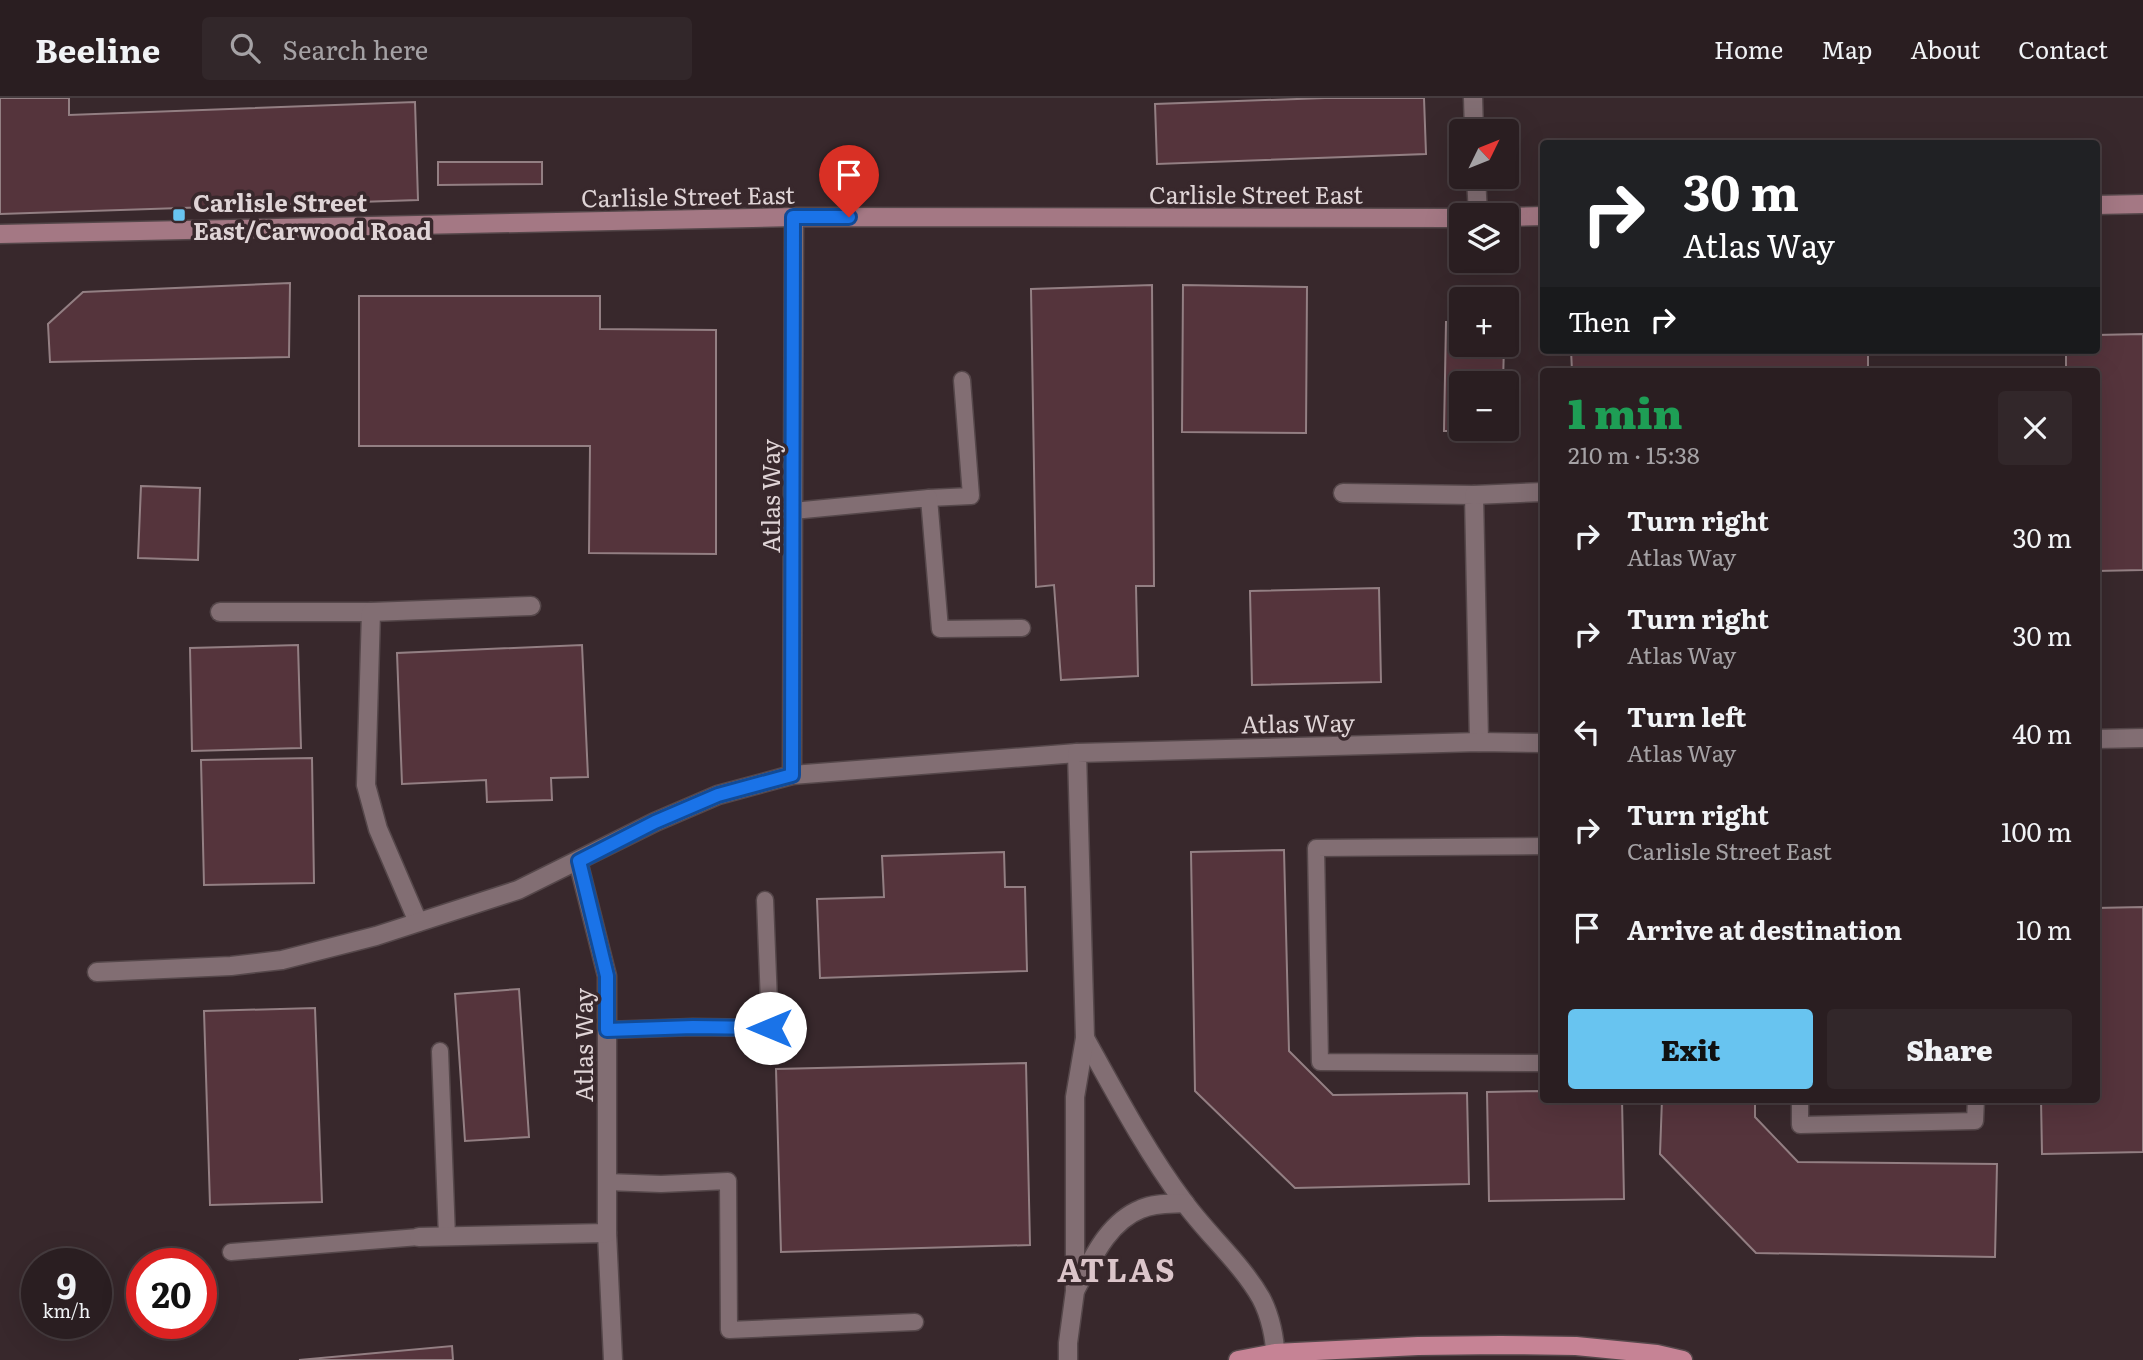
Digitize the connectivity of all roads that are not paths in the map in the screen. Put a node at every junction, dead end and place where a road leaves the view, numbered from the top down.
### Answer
1 (1473, 98) edge
2 (1474, 119) edge
3 (2143, 204) edge
4 (2100, 205) edge
5 (1540, 216) edge
6 (793, 217) junction
7 (1519, 217) edge
8 (1449, 218) edge
9 (0, 234) edge
10 (962, 380) dead end
11 (1540, 492) edge
12 (1343, 493) dead end
13 (1474, 495) junction
14 (929, 498) junction
15 (793, 511) junction
16 (531, 606) dead end
17 (220, 612) dead end
18 (371, 612) junction
19 (1022, 628) dead end
20 (2143, 738) edge
21 (2100, 739) edge
22 (1479, 742) junction
23 (1540, 743) edge
24 (1077, 752) junction
25 (792, 775) junction
26 (1540, 846) edge
27 (579, 861) junction
28 (765, 900) dead end
29 (418, 922) junction
30 (97, 972) dead end
31 (607, 1030) junction
32 (1085, 1038) junction
33 (440, 1051) dead end
34 (1540, 1063) edge
35 (1800, 1103) edge
36 (1976, 1103) edge
37 (607, 1182) junction
38 (1185, 1203) junction
39 (607, 1233) junction
40 (419, 1237) joint
41 (447, 1237) junction
42 (231, 1252) dead end
43 (1074, 1291) junction
44 (915, 1322) dead end
45 (1275, 1357) edge
46 (613, 1360) edge
47 (1069, 1360) edge
48 (1238, 1360) edge
49 (1683, 1360) edge

1 - 2 street
3 - 4 main road
5 - 7 main road
6 - 8 main road, Carlisle Street East
6 - 9 main road, Carlisle Street East
6 - 15 street, Atlas Way
10 - 14 lane
11 - 13 street
12 - 13 street
13 - 22 street
14 - 15 lane
14 - 19 lane
15 - 25 street, Atlas Way
16 - 18 street
17 - 18 street
18 - 29 street
20 - 21 street
22 - 23 street, Atlas Way
22 - 24 street, Atlas Way
24 - 25 street, Atlas Way
24 - 32 street
25 - 27 street, Atlas Way
26 - 34 lane
27 - 29 street, Atlas Way
27 - 31 street, Atlas Way
28 - 31 lane
29 - 30 street, Atlas Way
31 - 37 street, Atlas Way
32 - 38 street
32 - 43 street
33 - 41 lane
35 - 36 lane
37 - 39 street, Atlas Way
37 - 44 lane
38 - 43 street
38 - 45 street
39 - 41 street
39 - 46 street, Atlas Way
40 - 41 street
40 - 42 lane
43 - 47 street
45 - 48 main road
45 - 49 main road

